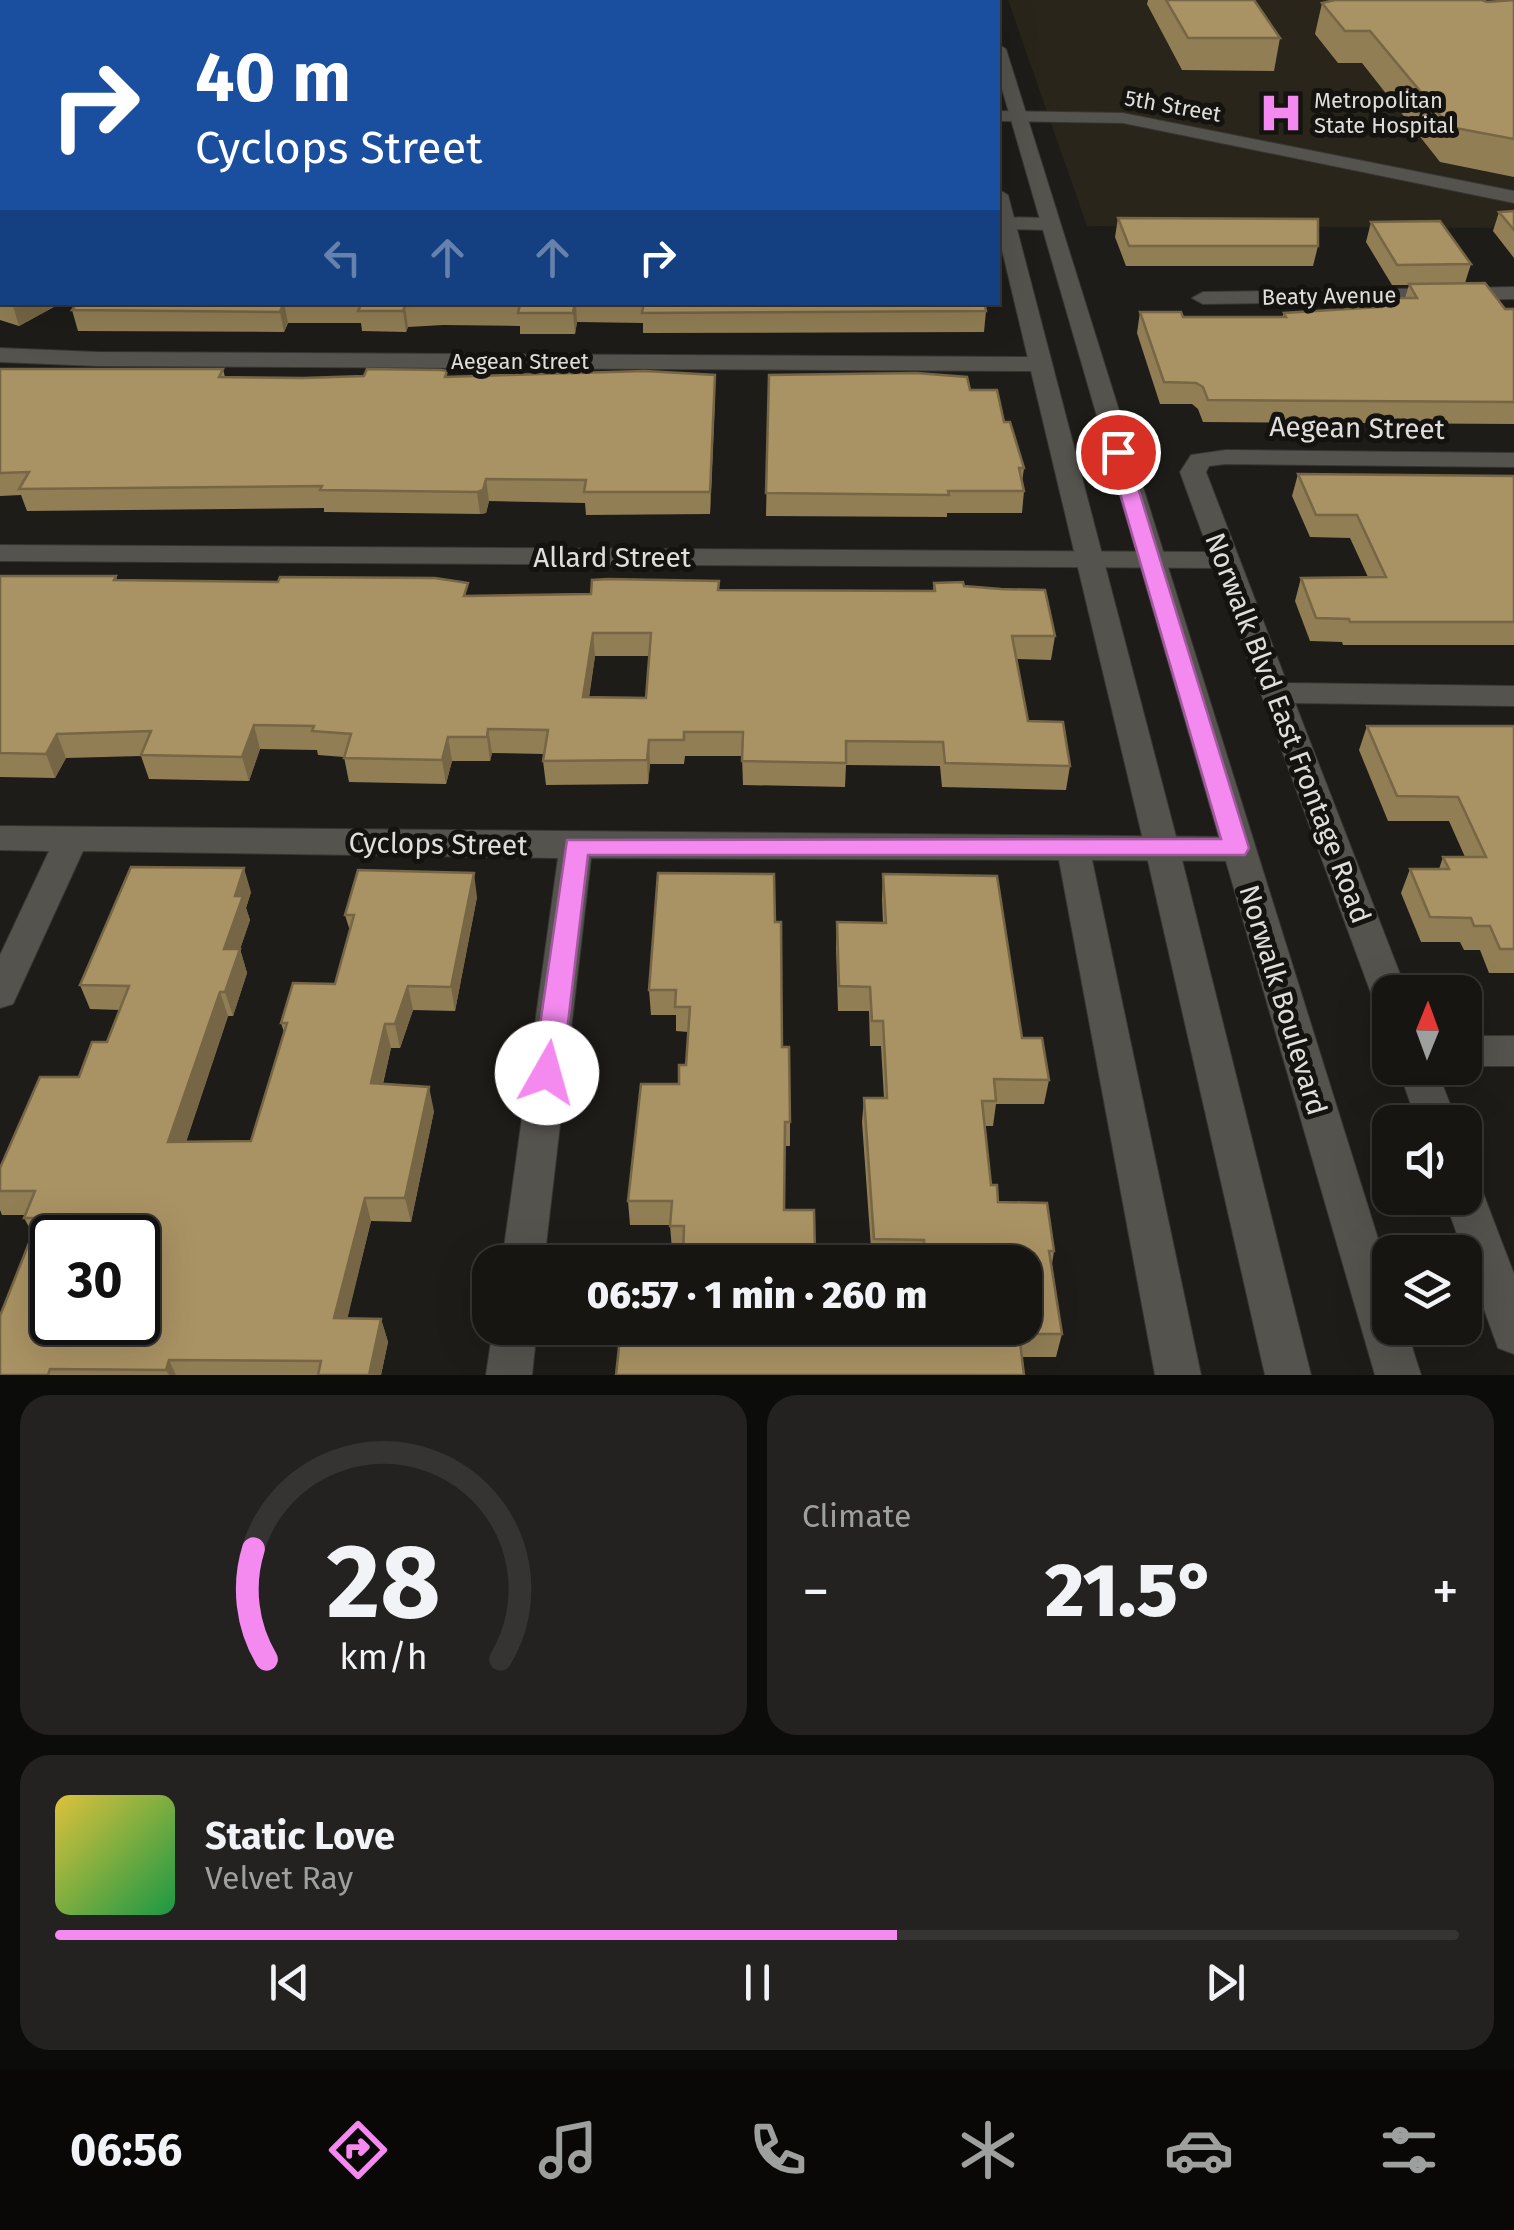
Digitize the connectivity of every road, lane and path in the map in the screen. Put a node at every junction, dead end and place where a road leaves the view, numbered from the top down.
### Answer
1 (1000, 56) edge
2 (1000, 116) edge
3 (1018, 116) junction
4 (1514, 197) edge
5 (1001, 223) edge
6 (1050, 224) junction
7 (1514, 293) edge
8 (1204, 298) dead end
9 (0, 354) edge
10 (1039, 364) junction
11 (1200, 460) joint
12 (1514, 460) edge
13 (0, 553) edge
14 (1090, 559) junction
15 (1150, 560) junction
16 (1224, 560) junction
17 (1274, 693) junction
18 (1514, 696) edge
19 (0, 838) edge
20 (72, 838) junction
21 (576, 846) junction
22 (1073, 848) junction
23 (1162, 848) junction
24 (1236, 848) junction
25 (1382, 975) edge
26 (0, 994) edge
27 (1482, 1051) edge
28 (1514, 1051) edge
29 (1471, 1215) edge
30 (526, 1245) edge
31 (1514, 1332) edge
32 (513, 1345) edge
33 (509, 1375) edge
34 (1178, 1375) edge
35 (1288, 1375) edge
36 (1398, 1375) edge

1 - 3 street, Norwalk Boulevard
2 - 3 street, 5th Street
3 - 4 street, 5th Street
3 - 6 street, Norwalk Boulevard
5 - 6 street
5 - 10 street
6 - 15 street, Norwalk Boulevard
7 - 8 street, Beaty Avenue
9 - 10 street, Aegean Street
10 - 14 street
11 - 12 street, Aegean Street
11 - 16 street, Norwalk Blvd East Frontage Road
13 - 14 street, Allard Street
14 - 15 street, Allard Street
14 - 23 street
15 - 16 street, Allard Street
15 - 24 street, Norwalk Boulevard
16 - 17 street, Norwalk Blvd East Frontage Road
17 - 18 street
17 - 25 street, Norwalk Blvd East Frontage Road
19 - 20 street, Cyclops Street
20 - 21 street, Cyclops Street
20 - 26 street
21 - 22 street, Cyclops Street
21 - 30 street
22 - 23 street, Cyclops Street
22 - 34 street
23 - 24 street, Cyclops Street
23 - 35 street
24 - 36 street, Norwalk Boulevard
27 - 28 street
29 - 31 street
32 - 33 street

